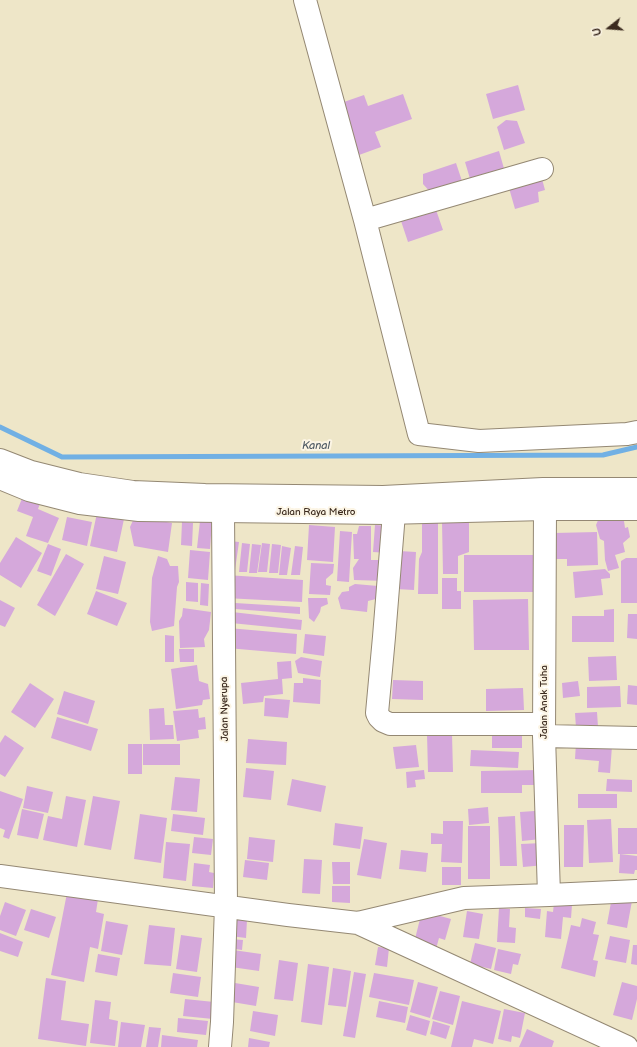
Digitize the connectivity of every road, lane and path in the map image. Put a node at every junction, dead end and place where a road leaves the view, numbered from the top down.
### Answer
1 (305, 0) edge
2 (542, 168) dead end
3 (365, 220) junction
4 (637, 432) edge
5 (0, 460) edge
6 (0, 478) edge
7 (637, 489) edge
8 (637, 508) edge
9 (545, 509) junction
10 (223, 512) junction
11 (394, 513) junction
12 (544, 730) junction
13 (637, 738) edge
14 (0, 876) edge
15 (637, 891) edge
16 (549, 895) junction
17 (226, 906) junction
18 (358, 923) junction
19 (220, 1047) edge
20 (627, 1047) edge

1 - 3 main road
2 - 3 main road
3 - 4 main road
5 - 7 main road
6 - 10 main road, Jalan Raya Metro
8 - 9 main road, Jalan Raya Metro
9 - 11 main road, Jalan Raya Metro
9 - 12 main road, Jalan Anak Tuha
10 - 11 main road, Jalan Raya Metro
10 - 17 main road, Jalan Nyerupa
11 - 12 main road
12 - 13 main road
12 - 16 main road, Jalan Anak Tuha
14 - 17 main road
15 - 16 main road
16 - 18 main road
17 - 18 main road
17 - 19 main road, Jalan Nyerupa
18 - 20 main road

